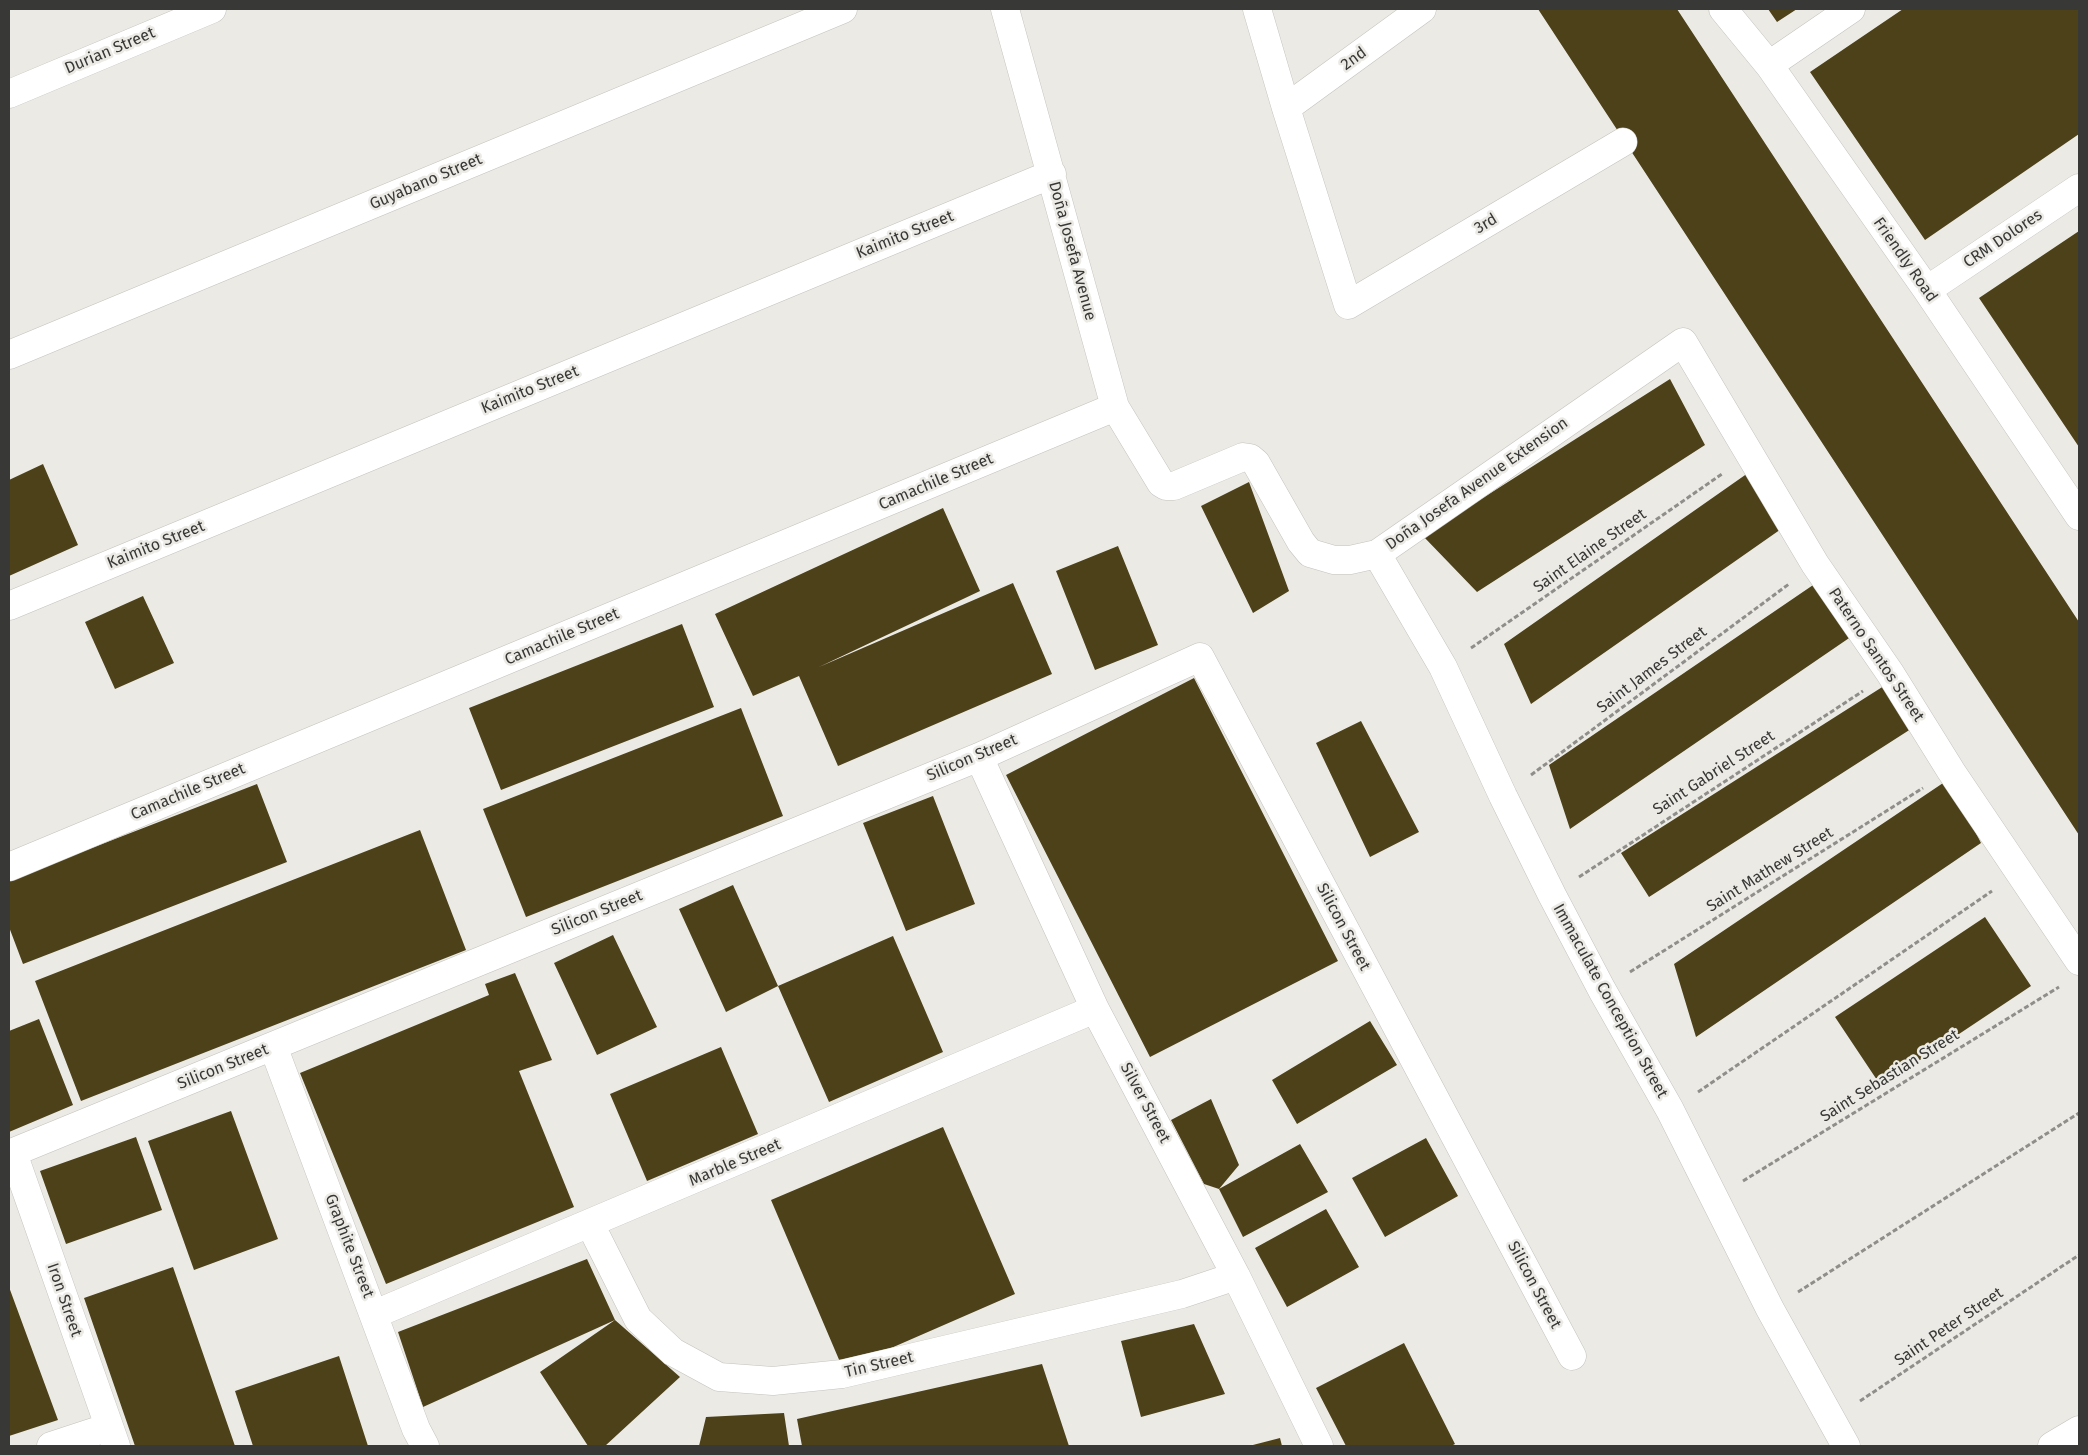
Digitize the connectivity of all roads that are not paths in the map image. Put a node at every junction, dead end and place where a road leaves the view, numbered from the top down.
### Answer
1 (212, 9) edge
2 (843, 9) edge
3 (1005, 9) edge
4 (1257, 9) edge
5 (1422, 9) edge
6 (1723, 9) edge
7 (1851, 9) edge
8 (1769, 65) junction
9 (9, 94) edge
10 (1286, 108) junction
11 (1623, 142) dead end
12 (1052, 174) junction
13 (2079, 188) edge
14 (1927, 290) junction
15 (1683, 342) joint
16 (9, 355) edge
17 (1115, 407) junction
18 (1162, 483) joint
19 (2079, 516) edge
20 (1377, 554) junction
21 (9, 606) edge
22 (979, 757) junction
23 (9, 867) edge
24 (2079, 961) edge
25 (1095, 1010) junction
26 (273, 1046) junction
27 (11, 1154) edge
28 (590, 1224) junction
29 (1236, 1276) junction
30 (375, 1314) junction
31 (1572, 1356) dead end
32 (2079, 1430) edge
33 (112, 1436) edge
34 (51, 1446) edge
35 (425, 1446) edge
36 (1319, 1446) edge
37 (1846, 1446) edge
38 (2052, 1446) edge

1 - 9 street, Durian Street
2 - 16 street, Guyabano Street
3 - 12 street, Doña Josefa Avenue
4 - 10 street
5 - 10 street, 2nd
6 - 8 street, Friendly Road
7 - 8 street
8 - 14 street, Friendly Road
10 - 11 street, 3rd
12 - 17 street, Doña Josefa Avenue
12 - 21 street, Kaimito Street
13 - 14 street, CRM Dolores
14 - 19 street, Friendly Road
15 - 20 street, Doña Josefa Avenue Extension
15 - 24 street, Paterno Santos Street
17 - 18 street, Doña Josefa Avenue
17 - 23 street, Camachile Street
18 - 20 street, Doña Josefa Avenue Extension
20 - 37 street, Immaculate Conception Street
22 - 25 street, Silver Street
22 - 26 street, Silicon Street
22 - 31 street, Silicon Street
25 - 28 street, Marble Street
25 - 29 street, Silver Street
26 - 27 street, Silicon Street
26 - 30 street, Graphite Street
27 - 33 street, Iron Street
28 - 29 street, Tin Street
28 - 30 street, Marble Street
29 - 36 street, Silver Street
30 - 35 street, Graphite Street
32 - 38 street
33 - 34 street

